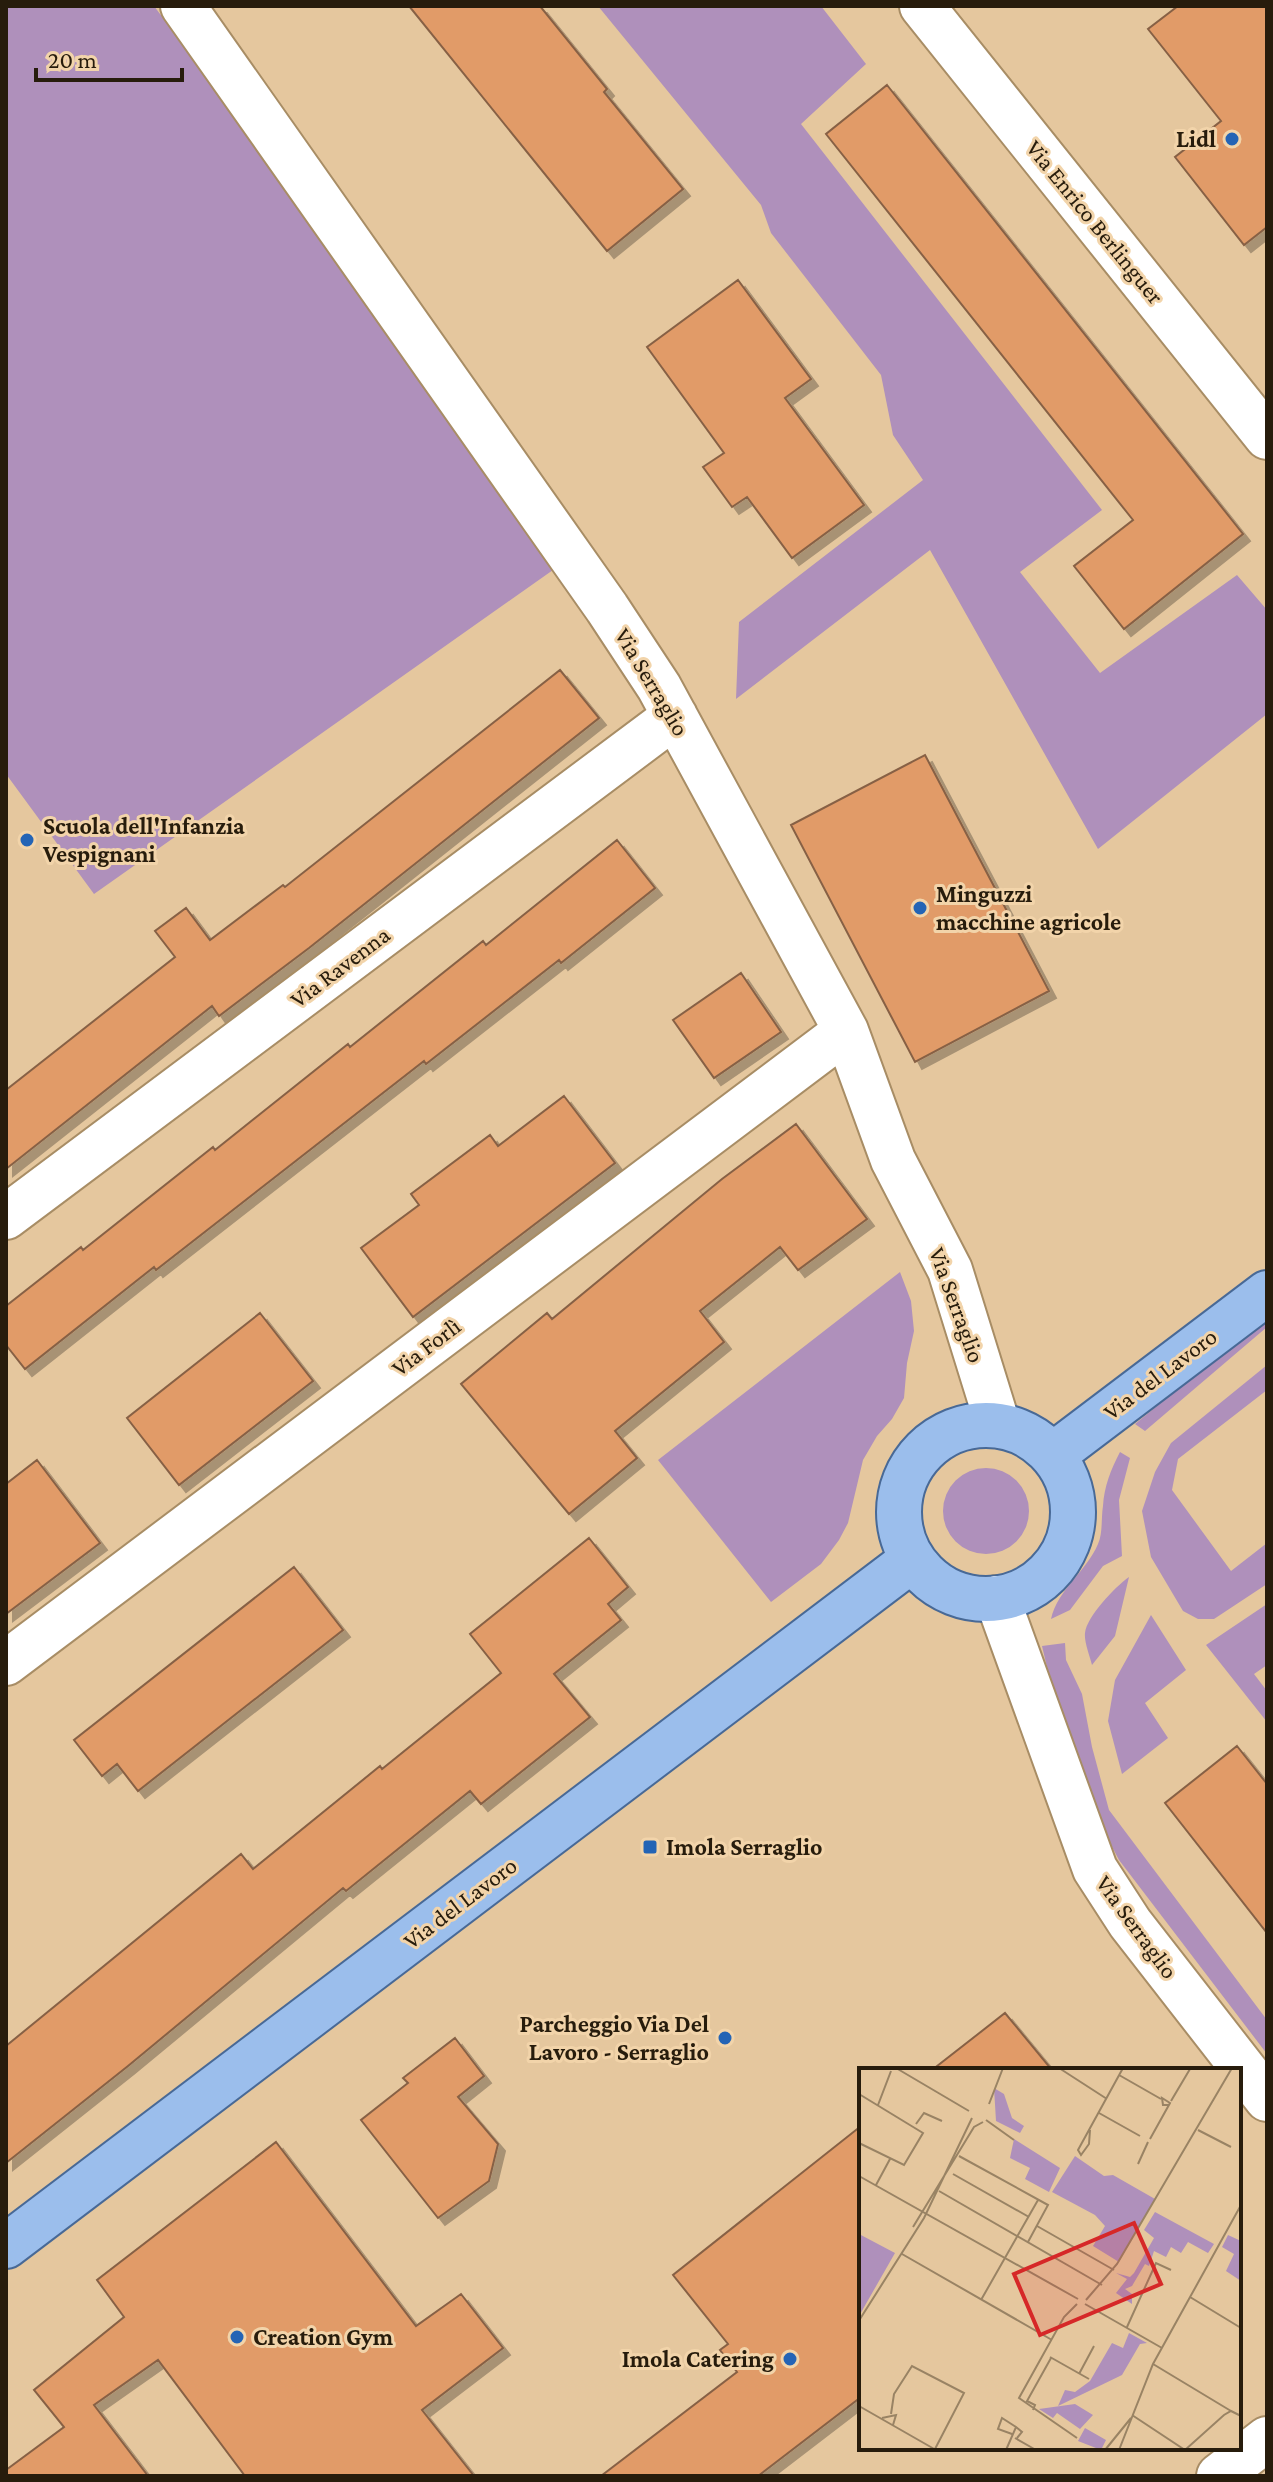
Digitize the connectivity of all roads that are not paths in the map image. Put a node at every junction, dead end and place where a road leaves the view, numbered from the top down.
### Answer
1 (183, 6) edge
2 (922, 6) edge
3 (1267, 437) edge
4 (675, 716) junction
5 (846, 1031) junction
6 (6, 1217) edge
7 (1267, 1293) edge
8 (998, 1425) junction
9 (1053, 1455) junction
10 (913, 1559) junction
11 (997, 1598) junction
12 (6, 1663) edge
13 (1267, 2099) edge
14 (6, 2246) edge
15 (1267, 2439) edge
16 (1219, 2476) edge

1 - 4 street, Via Serraglio
2 - 3 street, Via Enrico Berlinguer
4 - 5 street, Via Serraglio
4 - 6 street, Via Ravenna
5 - 8 street, Via Serraglio
5 - 12 street, Via Forlì
7 - 9 main road, Via del Lavoro
8 - 9 main road
8 - 10 main road
9 - 11 main road
10 - 11 main road
10 - 14 main road, Via del Lavoro
11 - 13 street, Via Serraglio
15 - 16 street

